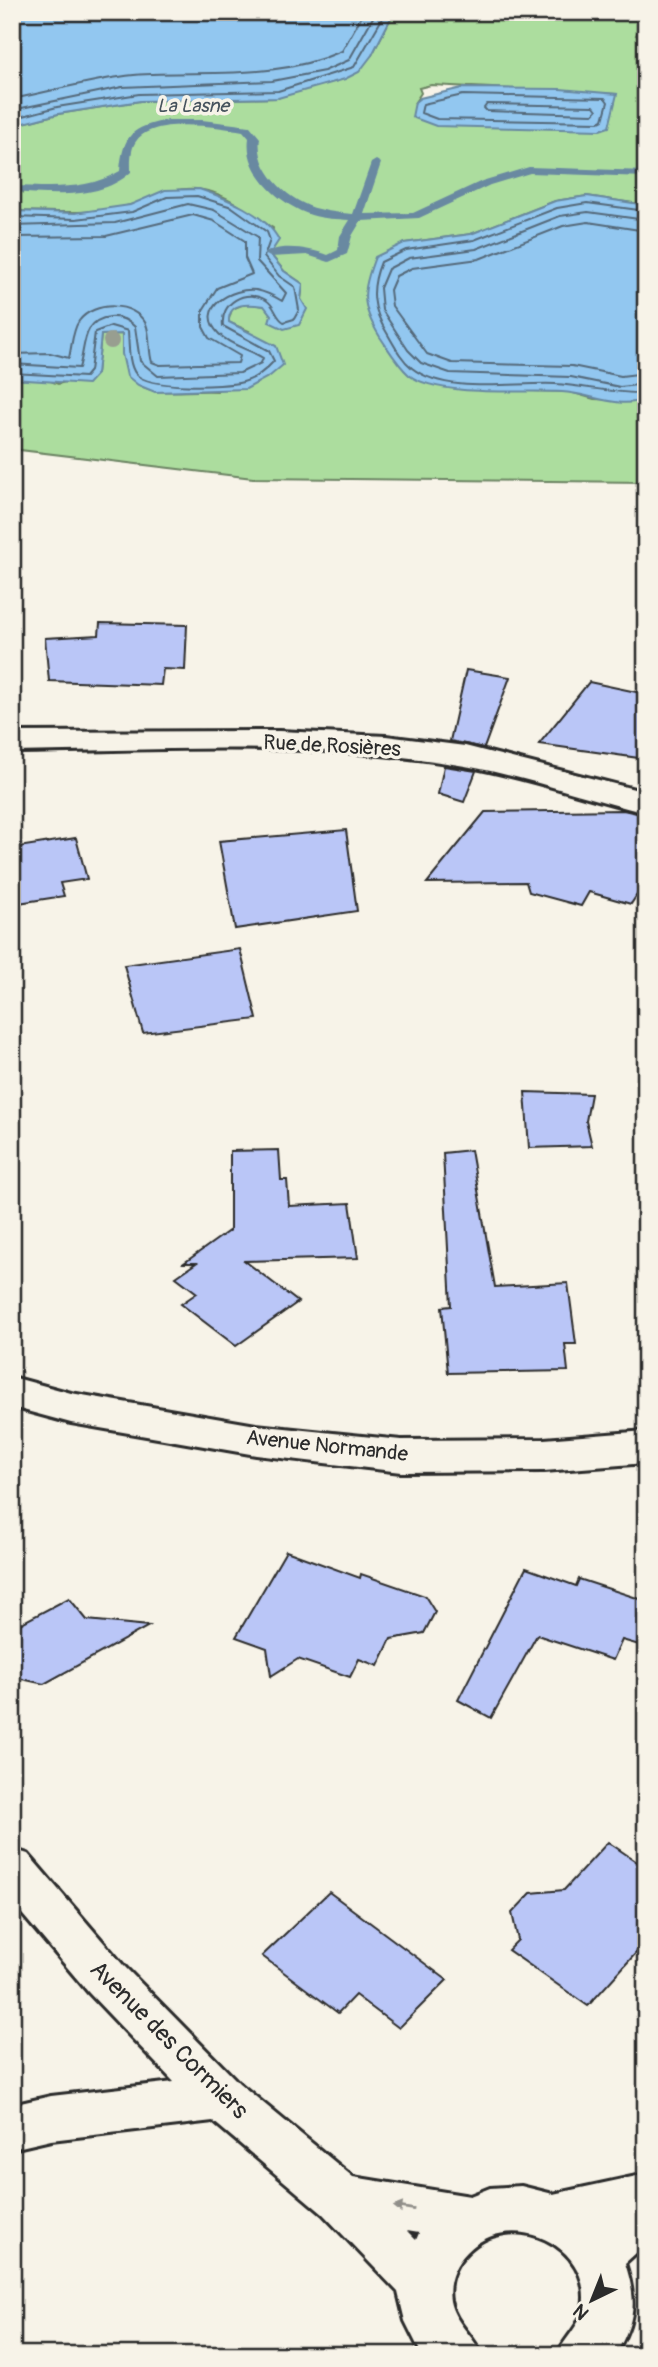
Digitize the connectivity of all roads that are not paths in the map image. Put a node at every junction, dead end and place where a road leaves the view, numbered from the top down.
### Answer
1 (12, 742) edge
2 (646, 803) edge
3 (12, 1392) edge
4 (646, 1447) edge
5 (12, 1868) edge
6 (222, 2098) junction
7 (12, 2127) edge
8 (646, 2197) edge
9 (341, 2198) junction
10 (646, 2212) edge
11 (555, 2216) junction
12 (468, 2218) junction
13 (598, 2255) junction
14 (424, 2283) junction
15 (591, 2352) edge
16 (456, 2355) edge

1 - 2 street, Rue de Rosières
3 - 4 street, Avenue Normande
5 - 6 street, Avenue des Cormiers
6 - 7 street
6 - 9 street, Avenue des Cormiers
8 - 11 street
12 -> 9 street
9 - 14 street, Avenue des Cormiers
10 - 13 street
11 - 12 street
11 - 13 street
12 - 14 street
13 - 15 street
14 - 16 street

